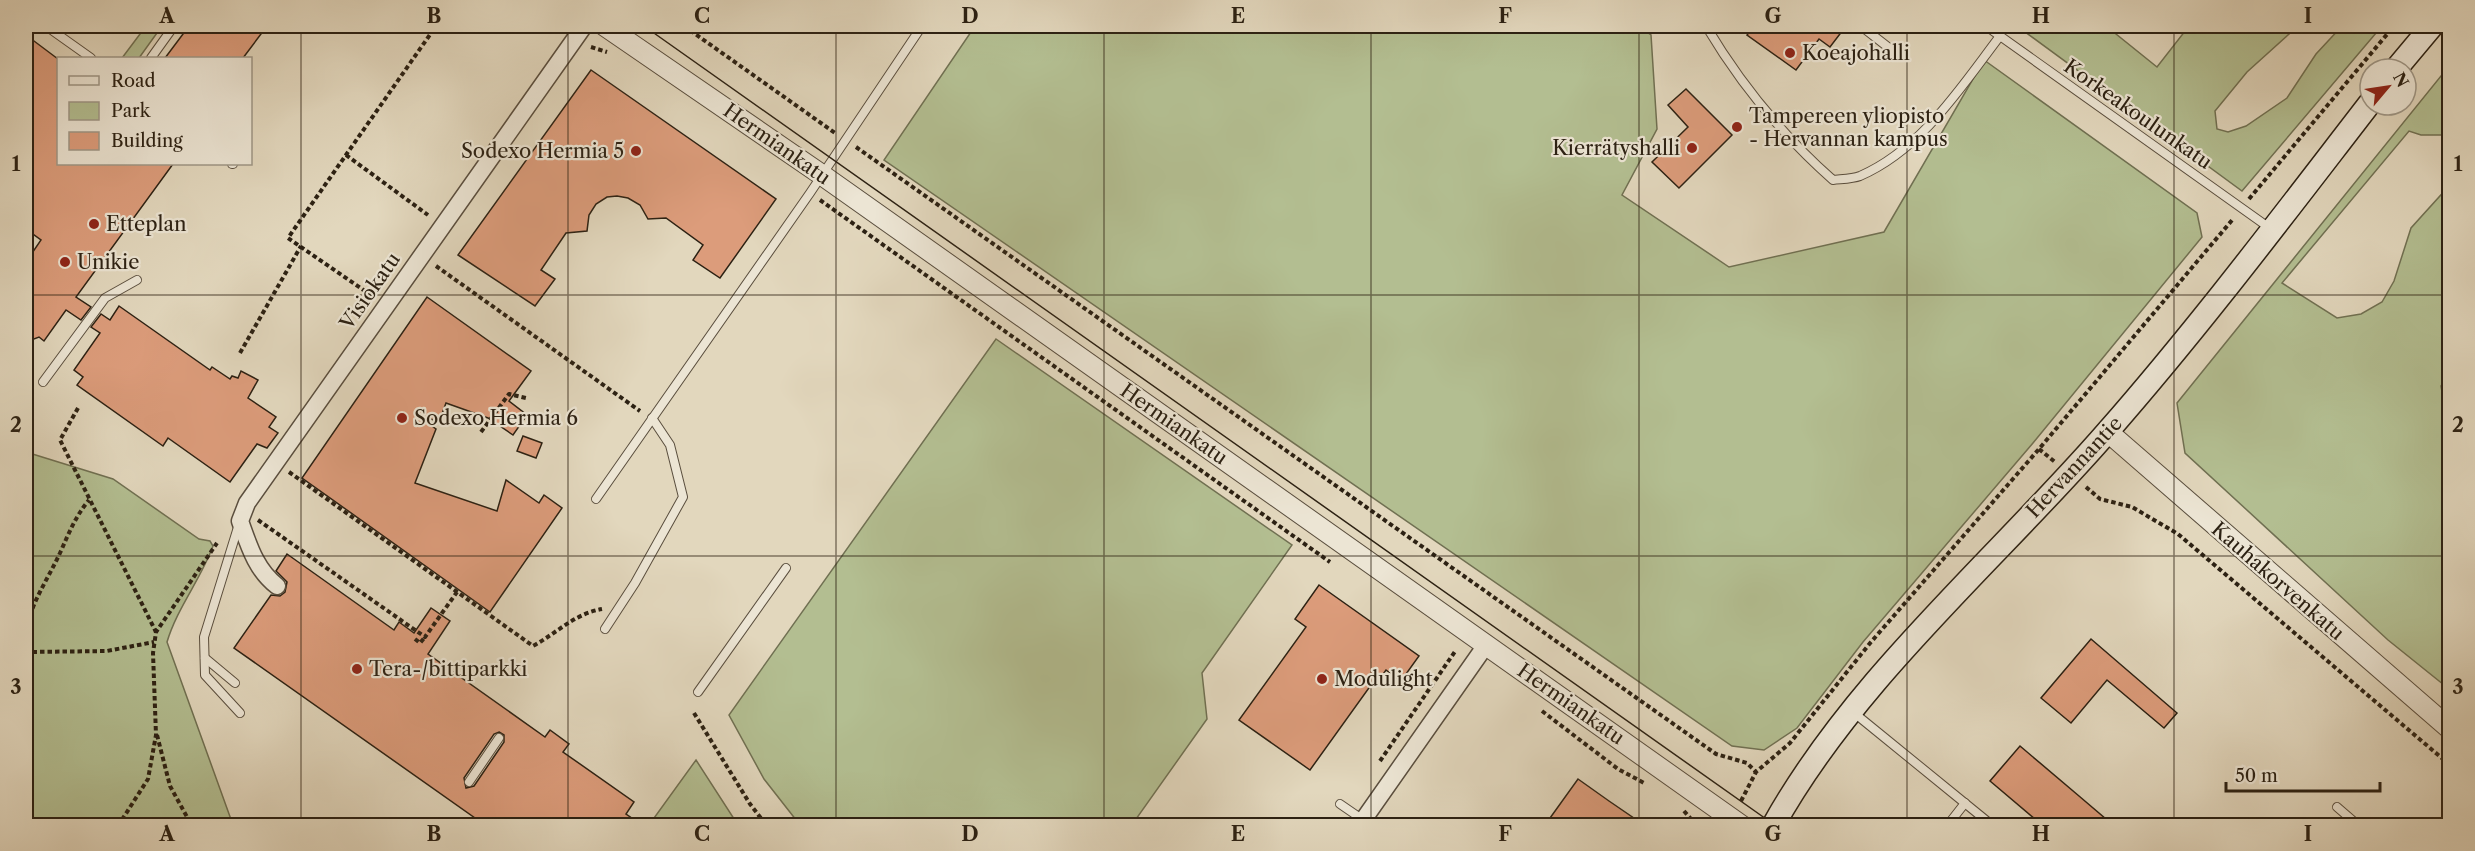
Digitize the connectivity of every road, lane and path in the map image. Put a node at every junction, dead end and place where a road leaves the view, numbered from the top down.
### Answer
1 (46, 26) edge
2 (174, 26) edge
3 (436, 26) edge
4 (605, 26) edge
5 (684, 26) edge
6 (922, 26) edge
7 (1706, 26) edge
8 (1861, 26) edge
9 (1986, 26) edge
10 (2394, 26) edge
11 (2432, 26) edge
12 (581, 31) edge
13 (2000, 36) junction
14 (1893, 51) dead end
15 (612, 54) dead end
16 (91, 57) edge
17 (151, 57) edge
18 (2406, 57) edge
19 (2359, 117) edge
20 (844, 139) junction
21 (346, 155) junction
22 (822, 175) junction
23 (810, 193) junction
24 (2242, 208) junction
25 (430, 216) dead end
26 (2271, 229) junction
27 (26, 239) edge
28 (301, 246) junction
29 (26, 248) edge
30 (421, 255) junction
31 (137, 280) dead end
32 (372, 296) dead end
33 (240, 353) dead end
34 (43, 382) dead end
35 (526, 398) dead end
36 (78, 408) dead end
37 (652, 418) junction
38 (481, 432) dead end
39 (2108, 432) junction
40 (2039, 449) junction
41 (286, 470) dead end
42 (2069, 473) junction
43 (596, 499) dead end
44 (89, 500) junction
45 (240, 521) junction
46 (786, 568) dead end
47 (1339, 568) dead end
48 (278, 586) dead end
49 (457, 592) junction
50 (618, 608) junction
51 (605, 629) dead end
52 (26, 630) edge
53 (156, 632) junction
54 (425, 636) junction
55 (415, 639) dead end
56 (153, 642) junction
57 (1446, 643) dead end
58 (1486, 645) junction
59 (1456, 650) junction
60 (26, 655) edge
61 (204, 658) junction
62 (1474, 662) junction
63 (235, 683) dead end
64 (698, 692) dead end
65 (1535, 706) dead end
66 (1852, 712) junction
67 (240, 713) dead end
68 (694, 713) dead end
69 (2450, 729) edge
70 (156, 735) junction
71 (499, 738) dead end
72 (2450, 765) edge
73 (1373, 770) dead end
74 (1756, 772) junction
75 (469, 782) dead end
76 (1654, 788) dead end
77 (1965, 803) junction
78 (1340, 804) dead end
79 (1678, 807) dead end
80 (2337, 807) dead end
81 (1736, 821) edge
82 (1365, 824) edge
83 (118, 825) edge
84 (192, 825) edge
85 (767, 825) edge
86 (1697, 825) edge
87 (1773, 825) edge
88 (1947, 825) edge
89 (1993, 825) edge
90 (2359, 825) edge

1 - 16 lane
2 - 17 lane
3 - 21 path
4 - 22 street, Hermiankatu
5 - 20 path
6 - 20 lane
7 - 13 lane
8 - 14 lane
9 - 13 lane, Korkeakoulunkatu
10 - 24 path
11 - 18 main road
12 - 15 path
12 - 30 street, Visiokatu
13 - 24 lane, Korkeakoulunkatu
19 - 26 main road, Hervannantie
20 - 22 lane
20 - 74 path
21 - 25 path
21 - 28 path
22 - 23 lane
22 - 58 street, Hermiankatu
23 - 37 lane
23 - 47 path
24 - 26 lane, Korkeakoulunkatu
24 - 40 path
26 - 39 main road, Hervannantie
27 - 29 path
28 - 32 path
28 - 33 path
30 - 37 path
30 - 45 street, Visiokatu
31 - 34 lane
35 - 38 path
36 - 44 path
37 - 43 lane
37 - 50 lane
39 - 42 main road, Hervannantie
39 - 69 street, Kauhakorvenkatu
40 - 42 path
40 - 74 path
41 - 49 path
42 - 66 main road, Hervannantie
42 - 72 path
44 - 52 path
44 - 53 path
45 - 48 street
45 - 53 path
45 - 54 path
45 - 61 lane
46 - 64 lane
49 - 50 path
49 - 54 path
50 - 51 lane
53 - 56 path
54 - 55 path
56 - 60 path
56 - 70 path
57 - 59 path
58 - 62 street
58 - 81 street, Hermiankatu
59 - 62 path
59 - 73 path
61 - 63 lane
61 - 67 lane
62 - 82 street
65 - 76 path
66 - 77 lane
66 - 87 main road, Hervannantie
68 - 85 path
70 - 83 path
70 - 84 path
71 - 75 lane
74 - 81 path
77 - 88 lane
77 - 89 lane
78 - 82 lane
79 - 86 path
80 - 90 lane

